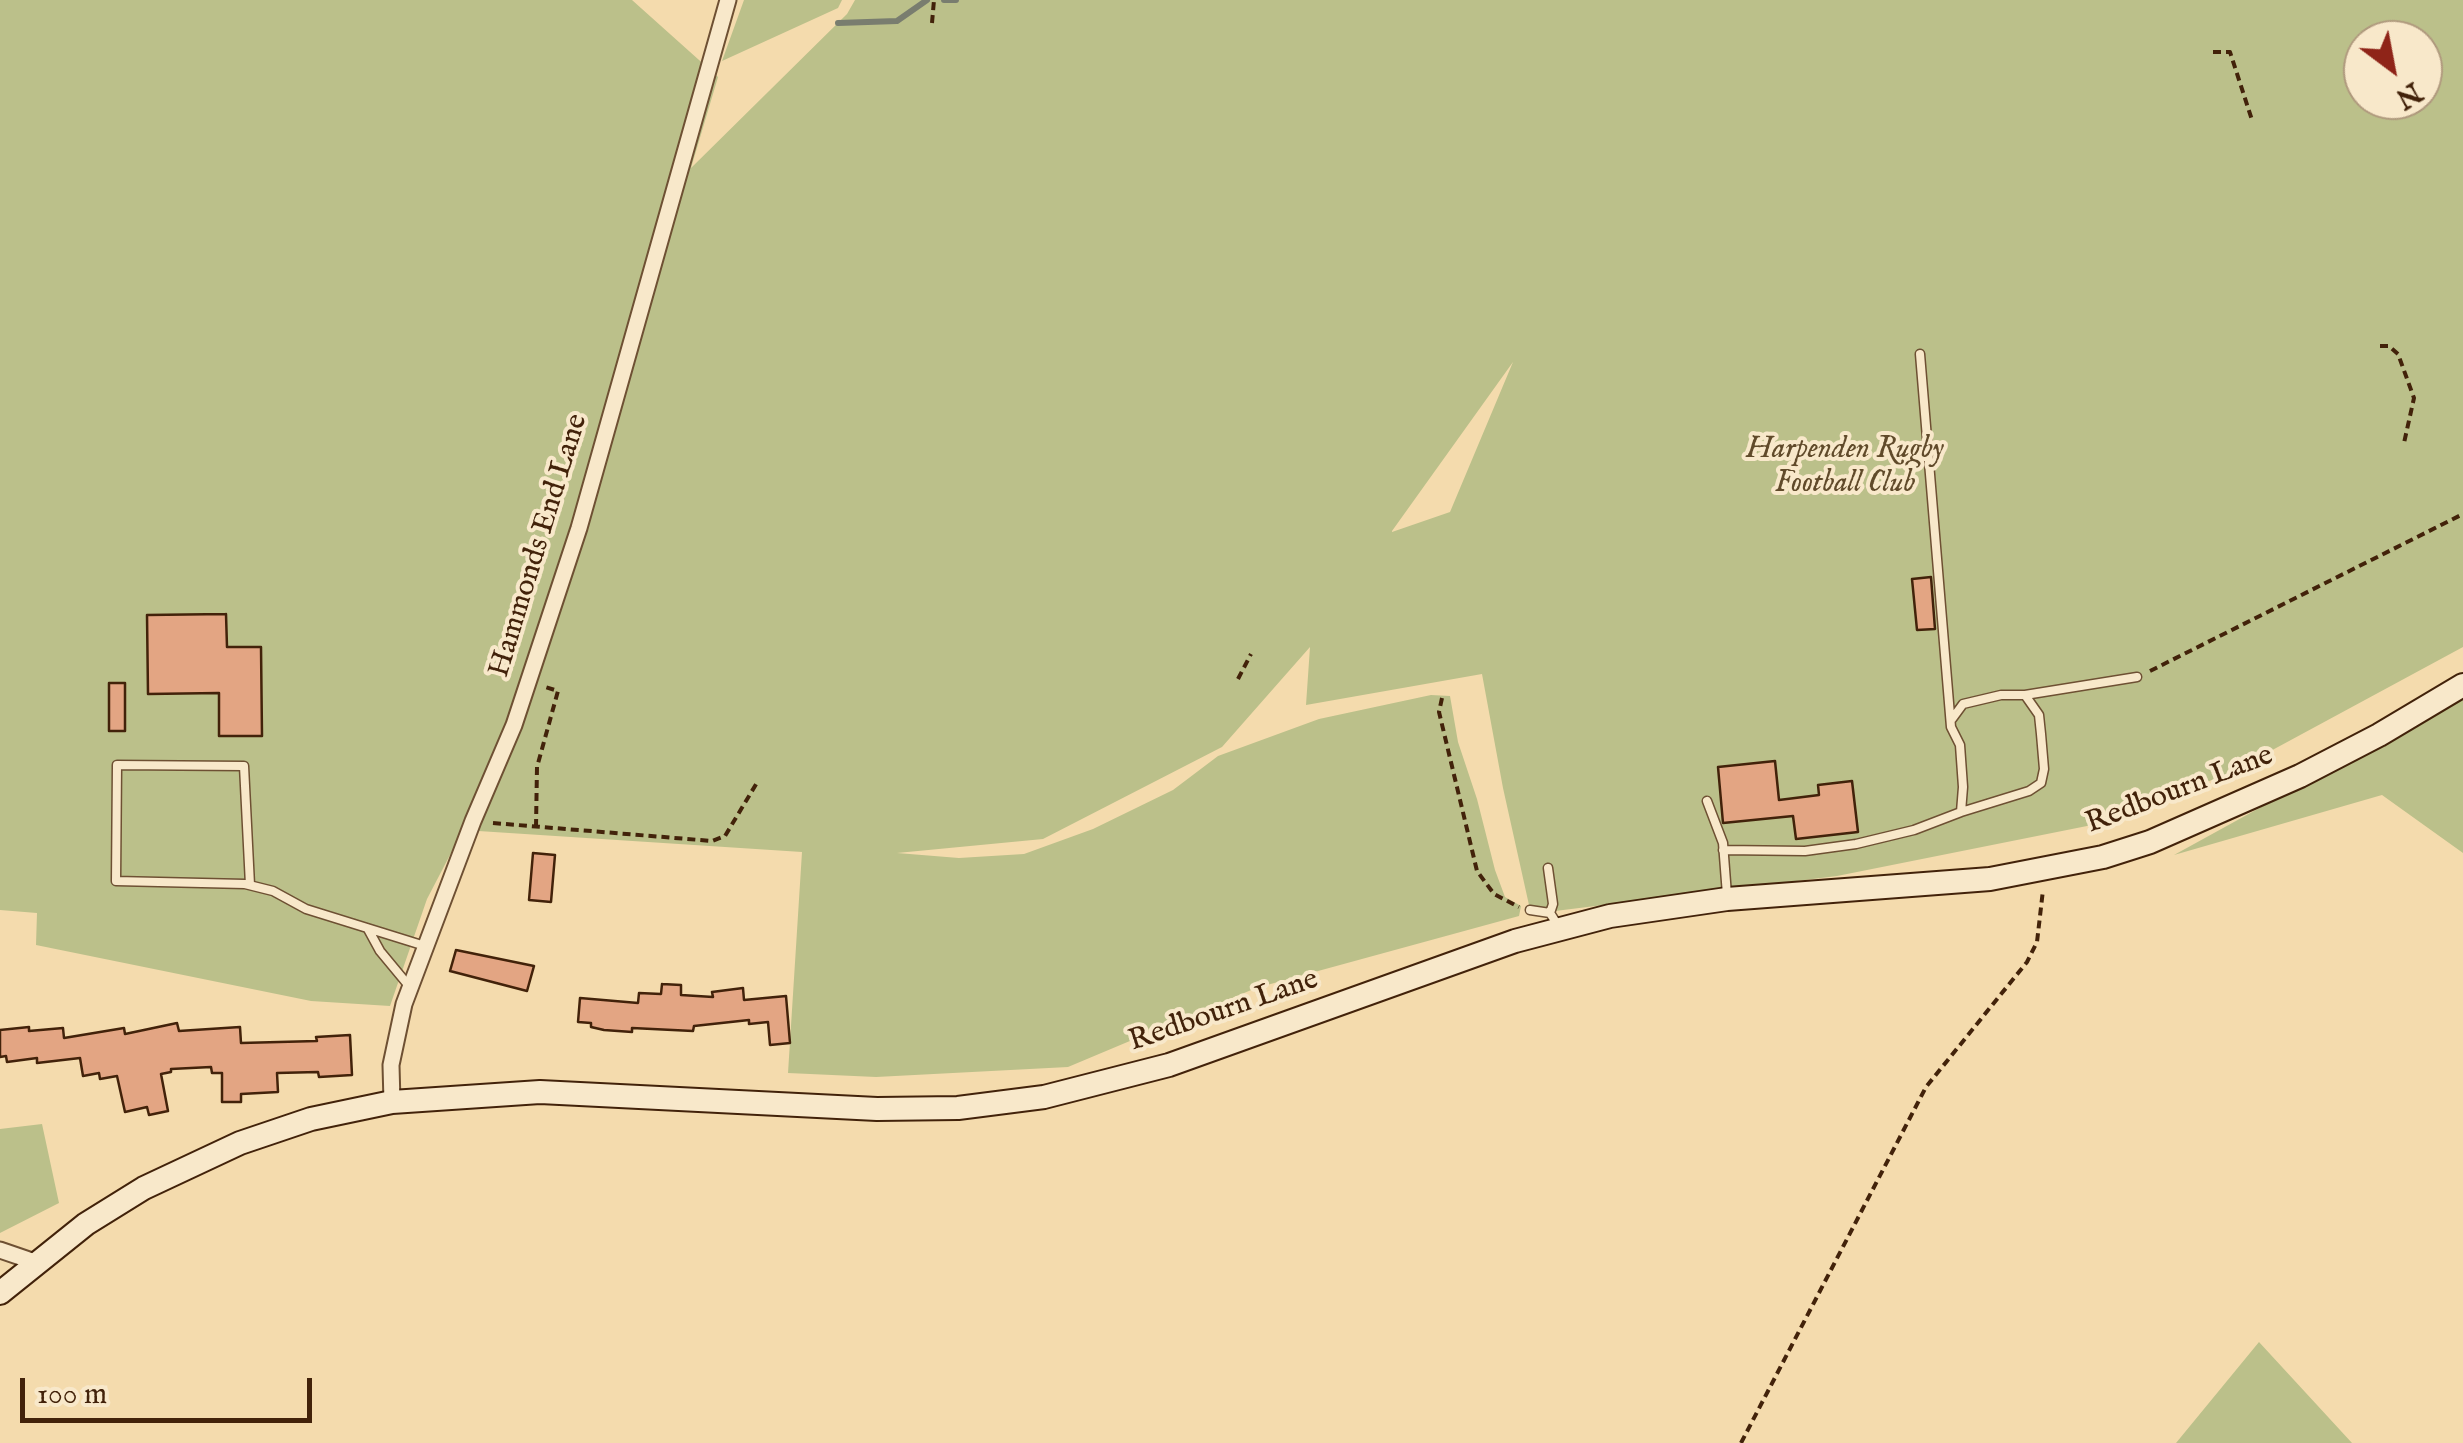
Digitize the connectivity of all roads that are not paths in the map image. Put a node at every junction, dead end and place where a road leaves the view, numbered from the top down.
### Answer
1 (728, 0) edge
2 (1920, 354) dead end
3 (2137, 677) road end
4 (2463, 685) edge
5 (2025, 695) junction
6 (1950, 720) junction
7 (1707, 802) dead end
8 (1962, 812) junction
9 (1723, 850) junction
10 (1548, 868) dead end
11 (250, 885) junction
12 (1727, 899) junction
13 (1530, 910) road end
14 (1555, 921) junction
15 (368, 929) junction
16 (425, 946) junction
17 (410, 988) junction
18 (392, 1102) junction
19 (0, 1250) edge
20 (35, 1262) junction
21 (0, 1293) edge

1 - 16 street, Hammonds End Lane
2 - 6 lane
3 - 5 lane
4 - 12 main road, Redbourn Lane
5 - 6 lane
5 - 8 lane
6 - 8 lane
7 - 9 lane
8 - 9 lane
9 - 12 lane
10 - 14 lane
11 - 11 lane
11 - 15 lane
12 - 14 main road, Redbourn Lane
13 - 14 lane
14 - 18 main road, Redbourn Lane
15 - 16 lane
15 - 17 lane
16 - 17 street, Hammonds End Lane
17 - 18 street, Hammonds End Lane
18 - 20 main road, Redbourn Lane
19 - 20 street
20 - 21 main road, Redbourn Lane

